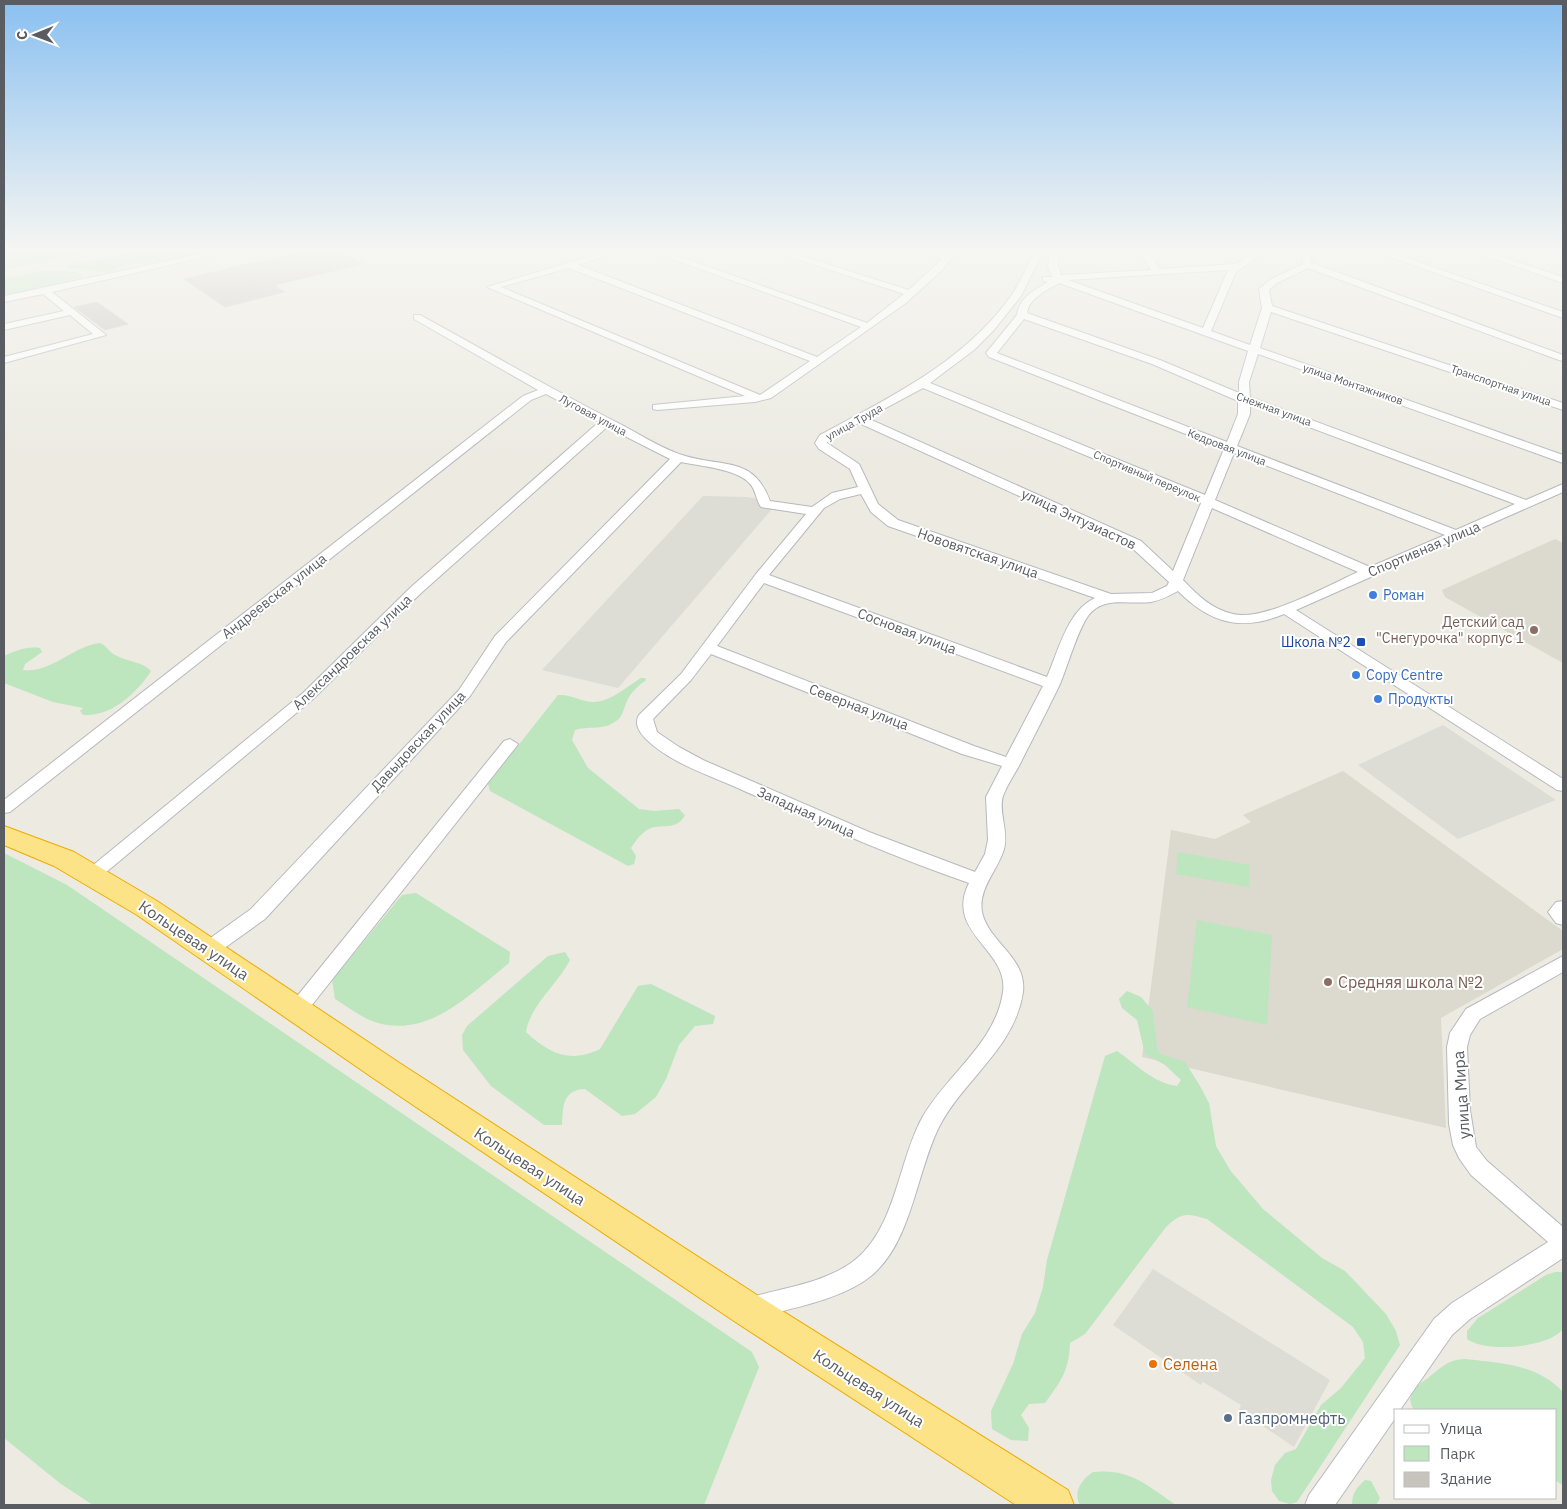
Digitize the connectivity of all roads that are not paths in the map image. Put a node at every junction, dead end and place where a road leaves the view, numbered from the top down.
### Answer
1 (25, 322) edge
2 (85, 322) edge
3 (425, 322) edge
4 (578, 322) edge
5 (719, 322) edge
6 (857, 322) edge
7 (872, 322) edge
8 (995, 322) edge
9 (1016, 322) edge
10 (1043, 322) edge
11 (1179, 322) edge
12 (1210, 322) edge
13 (1263, 322) edge
14 (1310, 322) edge
15 (1465, 322) edge
16 (867, 326) junction
17 (4, 327) edge
18 (1206, 332) junction
19 (1255, 350) junction
20 (1563, 358) edge
21 (4, 360) edge
22 (819, 361) junction
23 (922, 384) junction
24 (547, 390) junction
25 (1243, 397) junction
26 (760, 398) junction
27 (657, 407) dead end
28 (1563, 407) edge
29 (860, 419) junction
30 (606, 422) junction
31 (1231, 449) junction
32 (678, 458) junction
33 (1563, 459) edge
34 (1563, 488) edge
35 (865, 489) junction
36 (1209, 502) junction
37 (765, 504) joint
38 (1526, 504) junction
39 (815, 511) junction
40 (1457, 535) junction
41 (1370, 572) junction
42 (761, 577) junction
43 (1176, 582) junction
44 (1106, 597) junction
45 (1148, 597) junction
46 (1284, 609) junction
47 (1214, 612) junction
48 (708, 648) junction
49 (1052, 684) junction
50 (510, 744) dead end
51 (1012, 764) junction
52 (1563, 786) edge
53 (4, 808) edge
54 (4, 835) edge
55 (92, 875) junction
56 (980, 880) junction
57 (1563, 907) edge
58 (1563, 918) edge
59 (209, 949) junction
60 (1563, 963) edge
61 (297, 1010) junction
62 (1563, 1243) edge
63 (747, 1309) junction
64 (1053, 1505) edge
65 (1319, 1505) edge

1 - 17 street
2 - 21 street
3 - 24 street, Луговая улица
4 - 26 street
5 - 22 street
6 - 16 street
7 - 16 street
8 - 23 street, улица Труда
9 - 31 street, Кедровая улица
10 - 25 street, Снежная улица
11 - 18 street, улица Монтажников
12 - 18 street
13 - 19 street
14 - 28 street, Транспортная улица
15 - 20 street
16 - 22 street
18 - 19 street, улица Монтажников
19 - 25 street
19 - 33 street, улица Монтажников
22 - 26 street
23 - 29 street, улица Труда
23 - 36 street, Спортивный переулок
24 - 30 street, Луговая улица
24 - 53 street, Андреевская улица
25 - 31 street
25 - 38 street, Снежная улица
26 - 27 street
29 - 35 street, улица Труда
29 - 43 street, улица Энтузиастов
30 - 32 street, Луговая улица
30 - 55 street, Александровская улица
31 - 36 street
31 - 40 street, Кедровая улица
32 - 37 street, Луговая улица
32 - 59 street, Давыдовская улица
34 - 38 street, Спортивная улица
35 - 39 street
35 - 44 street, Нововятская улица
36 - 41 street, Спортивный переулок
36 - 43 street
37 - 39 street
38 - 40 street, Спортивная улица
39 - 42 street
40 - 41 street, Спортивная улица
41 - 46 street, Спортивная улица
42 - 48 street
42 - 49 street, Сосновая улица
43 - 45 street
43 - 47 street, улица Энтузиастов
44 - 45 street
44 - 49 street
45 - 47 street
46 - 47 street, улица Энтузиастов
46 - 52 street
48 - 51 street, Северная улица
48 - 56 street, Западная улица
49 - 51 street
50 - 61 street
51 - 56 street
54 - 55 highway, Кольцевая улица
55 - 59 highway, Кольцевая улица
56 - 63 street
57 - 58 street
59 - 61 highway, Кольцевая улица
60 - 62 street, улица Мира
61 - 63 highway, Кольцевая улица
62 - 65 street, улица Мира
63 - 64 highway, Кольцевая улица

